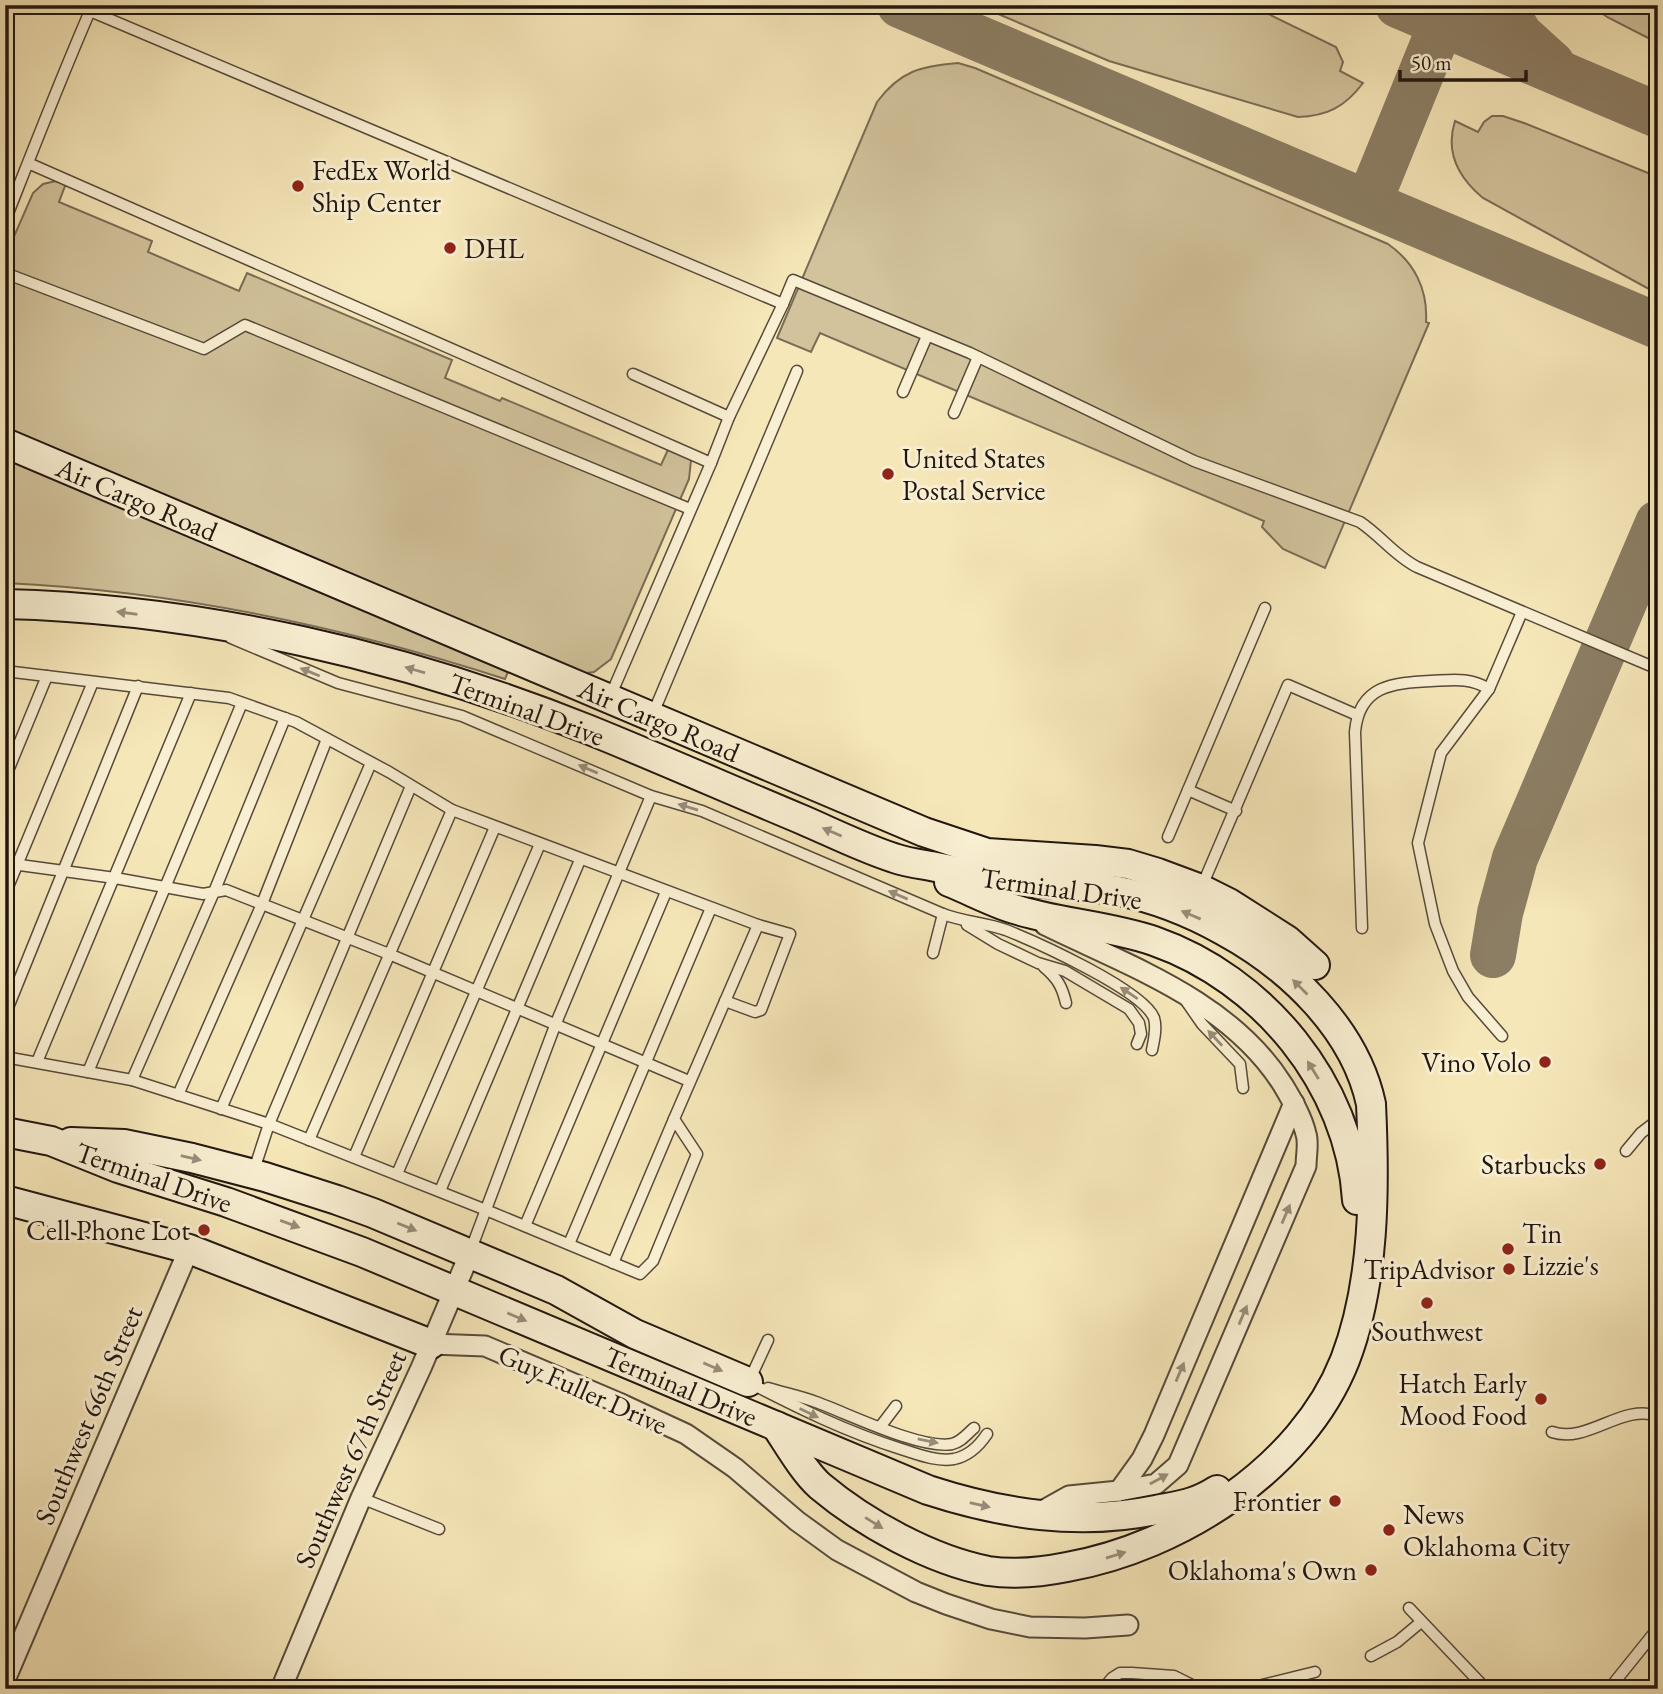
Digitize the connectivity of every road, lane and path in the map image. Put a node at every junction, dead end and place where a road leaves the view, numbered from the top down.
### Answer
1 (28, 163) junction
2 (5, 220) edge
3 (5, 273) edge
4 (783, 304) junction
5 (927, 336) junction
6 (978, 357) junction
7 (797, 371) dead end
8 (633, 374) dead end
9 (903, 392) dead end
10 (954, 413) dead end
11 (729, 417) junction
12 (5, 443) edge
13 (710, 463) junction
14 (690, 509) junction
15 (5, 604) edge
16 (1265, 608) dead end
17 (1522, 611) junction
18 (195, 622) junction
19 (1658, 669) edge
20 (5, 671) edge
21 (47, 676) junction
22 (93, 682) junction
23 (138, 686) junction
24 (1489, 689) junction
25 (191, 693) junction
26 (610, 698) junction
27 (242, 703) junction
28 (1357, 715) junction
29 (652, 716) junction
30 (285, 718) junction
31 (327, 739) junction
32 (372, 763) junction
33 (5, 778) edge
34 (411, 786) junction
35 (1188, 790) junction
36 (651, 796) junction
37 (452, 810) junction
38 (1236, 811) junction
39 (495, 827) junction
40 (1168, 837) dead end
41 (540, 844) junction
42 (895, 859) junction
43 (580, 860) junction
44 (5, 863) edge
45 (17, 865) junction
46 (63, 870) junction
47 (618, 874) junction
48 (114, 878) junction
49 (164, 886) junction
50 (1201, 889) junction
51 (214, 892) junction
52 (666, 892) junction
53 (5, 894) edge
54 (262, 904) junction
55 (711, 908) junction
56 (1010, 908) junction
57 (943, 914) junction
58 (303, 919) junction
59 (961, 921) junction
60 (758, 925) junction
61 (1362, 928) dead end
62 (348, 937) junction
63 (933, 953) dead end
64 (389, 954) junction
65 (1038, 963) junction
66 (1315, 965) dead end
67 (433, 972) junction
68 (1178, 989) junction
69 (477, 990) junction
70 (724, 1001) junction
71 (1066, 1003) dead end
72 (518, 1008) junction
73 (5, 1015) edge
74 (556, 1023) junction
75 (1502, 1036) dead end
76 (602, 1043) junction
77 (1137, 1044) dead end
78 (1152, 1050) dead end
79 (5, 1057) edge
80 (37, 1062) junction
81 (645, 1062) junction
82 (88, 1072) junction
83 (132, 1080) junction
84 (689, 1082) junction
85 (1243, 1088) dead end
86 (178, 1094) junction
87 (1294, 1103) junction
88 (221, 1108) junction
89 (674, 1119) junction
90 (1658, 1120) edge
91 (269, 1124) junction
92 (5, 1132) edge
93 (309, 1140) junction
94 (51, 1141) junction
95 (1626, 1151) dead end
96 (354, 1157) junction
97 (253, 1173) junction
98 (397, 1174) junction
99 (440, 1191) junction
100 (5, 1200) edge
101 (486, 1210) junction
102 (525, 1226) junction
103 (569, 1244) junction
104 (189, 1249) junction
105 (470, 1252) junction
106 (613, 1263) junction
107 (454, 1290) junction
108 (768, 1340) dead end
109 (431, 1344) junction
110 (678, 1352) junction
111 (667, 1380) junction
112 (748, 1382) junction
113 (896, 1406) dead end
114 (1658, 1416) edge
115 (776, 1426) junction
116 (880, 1427) junction
117 (974, 1428) dead end
118 (1552, 1432) dead end
119 (987, 1434) dead end
120 (1119, 1491) junction
121 (361, 1499) junction
122 (1033, 1516) junction
123 (439, 1529) dead end
124 (1409, 1608) dead end
125 (1421, 1622) junction
126 (1128, 1625) dead end
127 (1658, 1628) edge
128 (1371, 1656) dead end
129 (1315, 1672) dead end
130 (5, 1680) edge
131 (281, 1689) edge
132 (1103, 1689) edge
133 (1200, 1689) edge
134 (1246, 1689) edge
135 (1486, 1689) edge
136 (1609, 1689) edge

1 - 2 lane
1 - 4 lane
1 - 13 lane
3 - 14 lane
4 - 5 lane
4 - 11 lane
5 - 6 lane
5 - 9 lane
6 - 10 lane
6 - 17 lane
7 - 29 lane
8 - 11 lane
11 - 13 lane
12 - 26 main road, Air Cargo Road
13 - 14 lane
14 - 26 lane
18 -> 15 main road, Terminal Drive
16 - 35 lane
17 - 19 lane
17 - 24 lane
36 -> 18 lane
42 -> 18 main road, Terminal Drive
20 - 21 lane
21 - 22 lane
21 - 33 lane
22 - 23 lane
22 - 45 lane
23 - 25 lane
23 - 46 lane
24 - 28 lane
24 - 75 lane
25 - 27 lane
25 - 48 lane
26 - 29 main road, Air Cargo Road
27 - 30 lane
27 - 49 lane
28 - 38 lane
28 - 61 lane
29 - 50 main road, Air Cargo Road
30 - 31 lane
30 - 51 lane
31 - 32 lane
31 - 54 lane
32 - 34 lane
32 - 58 lane
34 - 37 lane
34 - 62 lane
35 - 38 lane
35 - 40 lane
36 - 47 lane
57 -> 36 lane
37 - 39 lane
37 - 64 lane
38 - 50 lane
39 - 41 lane
39 - 67 lane
41 - 43 lane
41 - 69 lane
42 - 56 main road
115 -> 42 main road, Terminal Drive
43 - 47 lane
43 - 72 lane
44 - 45 lane
45 - 46 lane
45 - 53 lane
46 - 48 lane
46 - 73 lane
47 - 52 lane
47 - 74 lane
48 - 49 lane
48 - 80 lane
49 - 51 lane
49 - 82 lane
50 - 66 main road, Air Cargo Road
51 - 54 lane
51 - 83 lane
52 - 55 lane
52 - 76 lane
54 - 58 lane
54 - 86 lane
55 - 60 lane
55 - 81 lane
56 - 68 street
122 -> 56 main road
57 - 59 lane
57 - 63 lane
58 - 62 lane
58 - 88 lane
59 - 65 lane
78 -> 59 lane
60 - 70 lane
60 - 70 lane
62 - 64 lane
62 - 91 lane
64 - 67 lane
64 - 93 lane
65 - 71 lane
65 - 77 lane
67 - 69 lane
67 - 96 lane
85 -> 68 lane
68 - 87 street
69 - 72 lane
69 - 98 lane
70 - 84 lane
72 - 74 lane
72 - 99 lane
74 - 76 lane
74 - 101 lane
76 - 81 lane
76 - 102 lane
79 - 80 lane
80 - 82 lane
81 - 84 lane
81 - 103 lane
82 - 83 lane
83 - 86 lane
84 - 89 lane
86 - 88 lane
120 -> 87 street
120 -> 87 street
88 - 91 lane
89 - 106 lane
89 - 106 lane
90 - 95 lane
91 - 93 lane
91 - 97 lane
92 - 94 main road, Terminal Drive
93 - 96 lane
94 -> 97 main road
94 -> 107 main road, Terminal Drive
96 - 98 lane
97 -> 105 main road
98 - 99 lane
99 - 101 lane
100 - 104 main road, Guy Fuller Drive
101 - 102 lane
101 - 105 lane
102 - 103 lane
103 - 106 lane
104 - 109 main road, Guy Fuller Drive
104 - 130 street, Southwest 66th Street
105 - 107 street, Southwest 67th Street
105 - 110 main road
107 - 109 street, Southwest 67th Street
107 -> 111 main road, Terminal Drive
108 - 112 lane
109 - 121 street, Southwest 67th Street
109 - 126 street, Guy Fuller Drive
110 - 111 main road
110 -> 112 main road
111 - 115 main road, Terminal Drive
112 - 116 lane
112 -> 119 lane
113 - 116 lane
114 - 118 lane
115 -> 122 main road
116 -> 117 lane
120 - 122 street
121 - 123 lane
121 - 131 street, Southwest 67th Street
124 - 125 lane
125 - 128 lane
125 - 135 lane
127 - 136 lane
129 - 134 lane
132 - 133 lane

